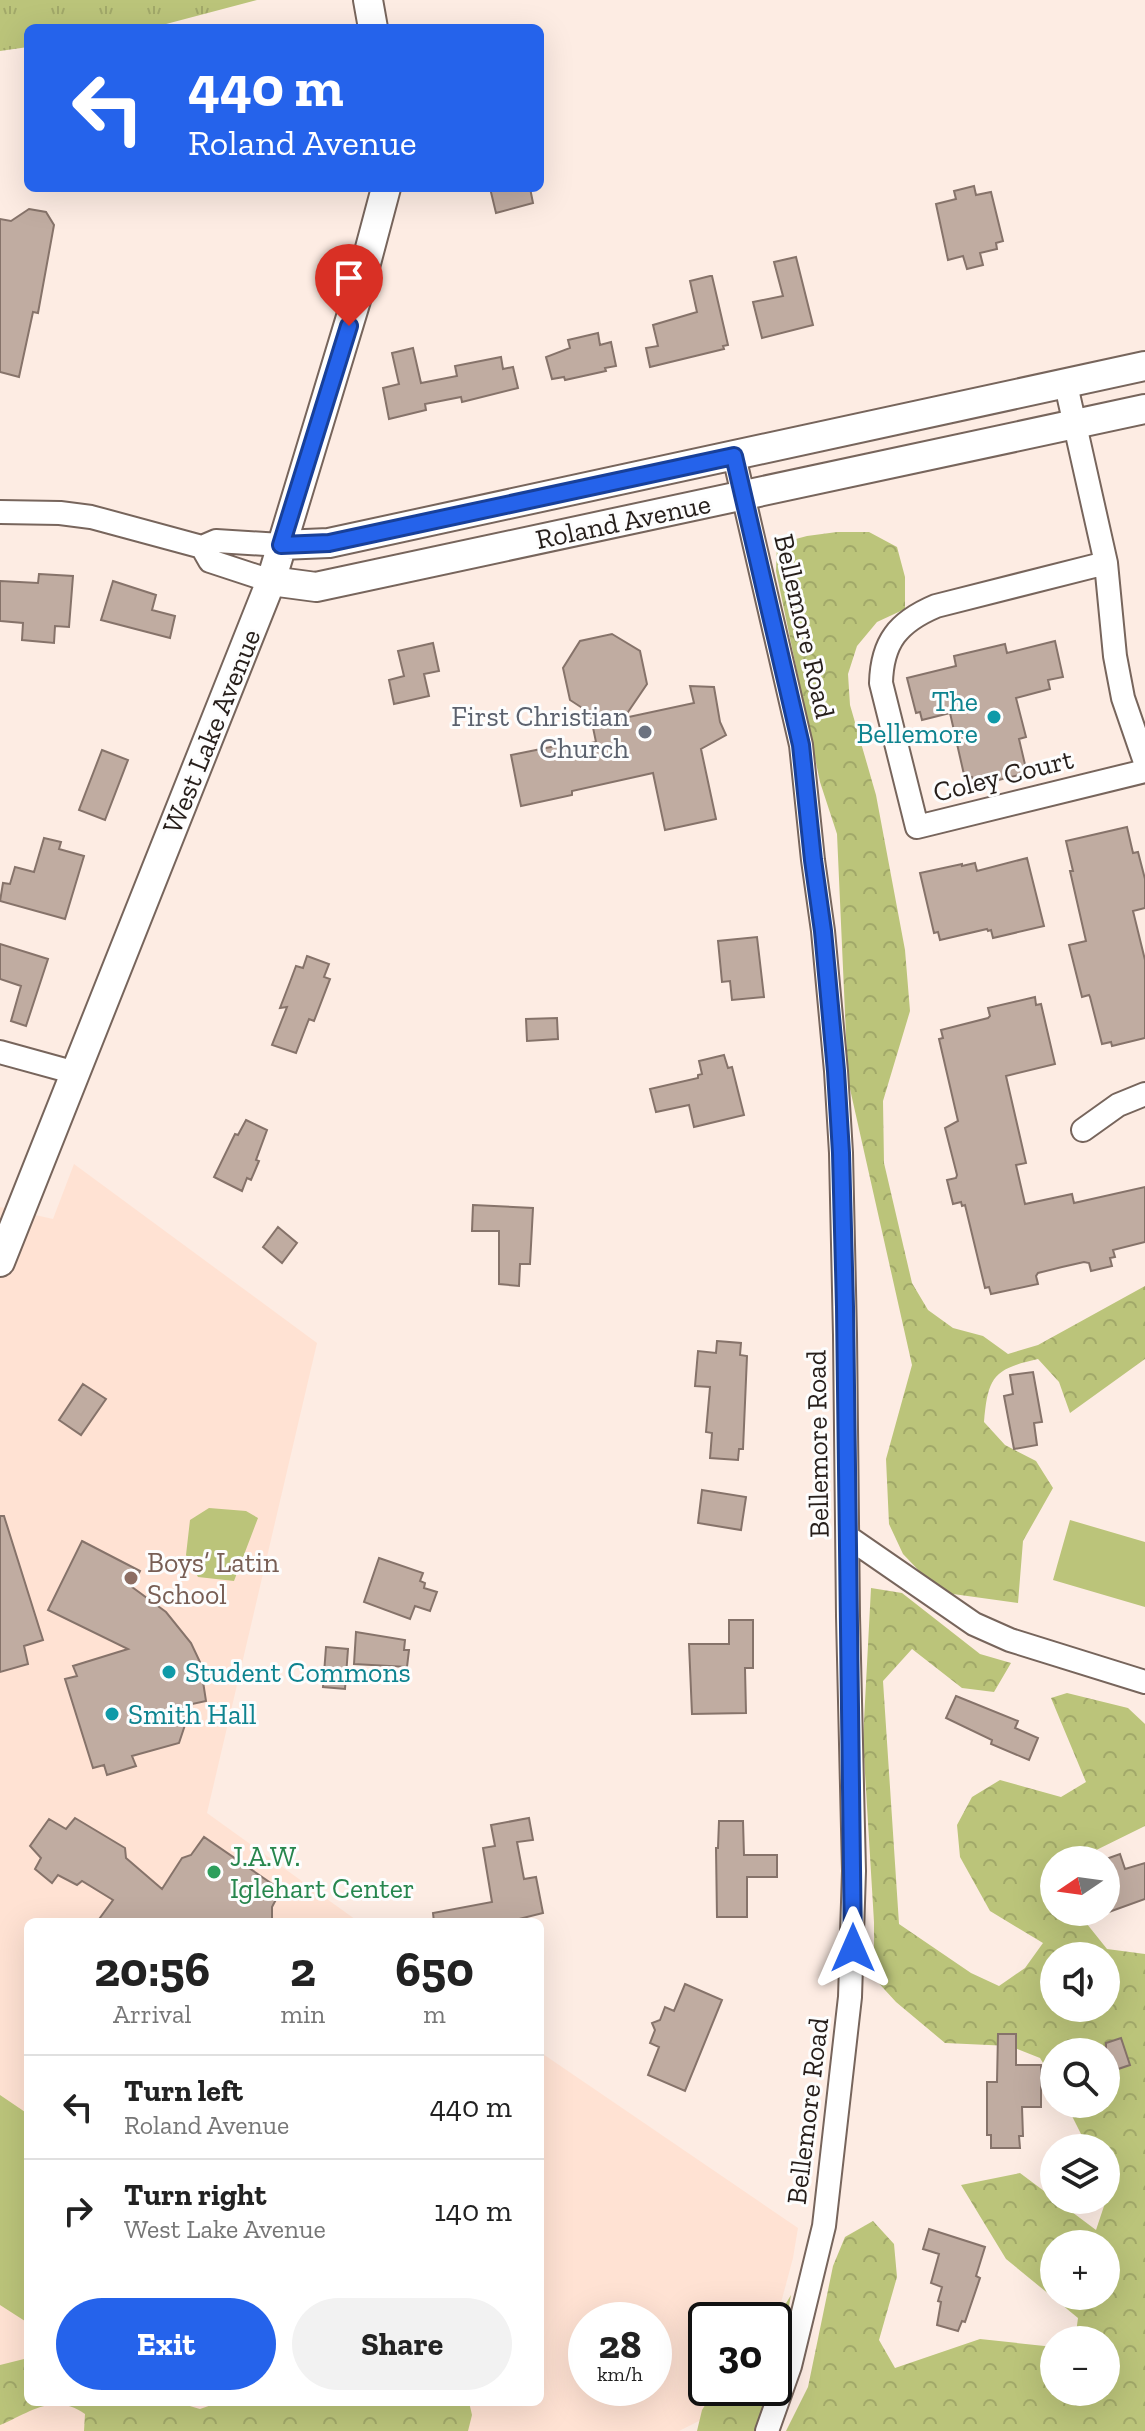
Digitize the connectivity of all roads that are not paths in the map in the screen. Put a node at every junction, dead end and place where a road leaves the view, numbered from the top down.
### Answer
1 (368, 0) edge
2 (372, 24) edge
3 (385, 192) edge
4 (1145, 366) edge
5 (1066, 385) junction
6 (1145, 409) edge
7 (1075, 425) junction
8 (734, 456) junction
9 (743, 496) junction
10 (0, 512) edge
11 (281, 545) junction
12 (202, 547) junction
13 (1106, 563) junction
14 (271, 581) junction
15 (1145, 762) edge
16 (1145, 771) edge
17 (0, 1052) edge
18 (76, 1073) junction
19 (1145, 1094) edge
20 (1083, 1130) dead end
21 (0, 1262) edge
22 (848, 1537) junction
23 (1145, 1682) edge
24 (767, 2431) edge

1 - 2 street
3 - 11 street, West Lake Avenue
4 - 5 street, Roland Avenue
5 - 7 street
5 - 8 street, Roland Avenue
6 - 7 street, Roland Avenue
7 - 9 street, Roland Avenue
7 - 13 street
8 - 9 street, Bellemore Road
8 - 11 street, Roland Avenue
9 - 14 street, Roland Avenue
9 - 22 street, Bellemore Road
10 - 12 street, Roland Avenue
11 - 12 street, Roland Avenue
11 - 14 street, West Lake Avenue
12 - 14 street, Roland Avenue
13 - 15 street
13 - 16 street, Coley Court
14 - 18 street, West Lake Avenue
17 - 18 street
18 - 21 street, West Lake Avenue
19 - 20 street
22 - 23 street
22 - 24 street, Bellemore Road

